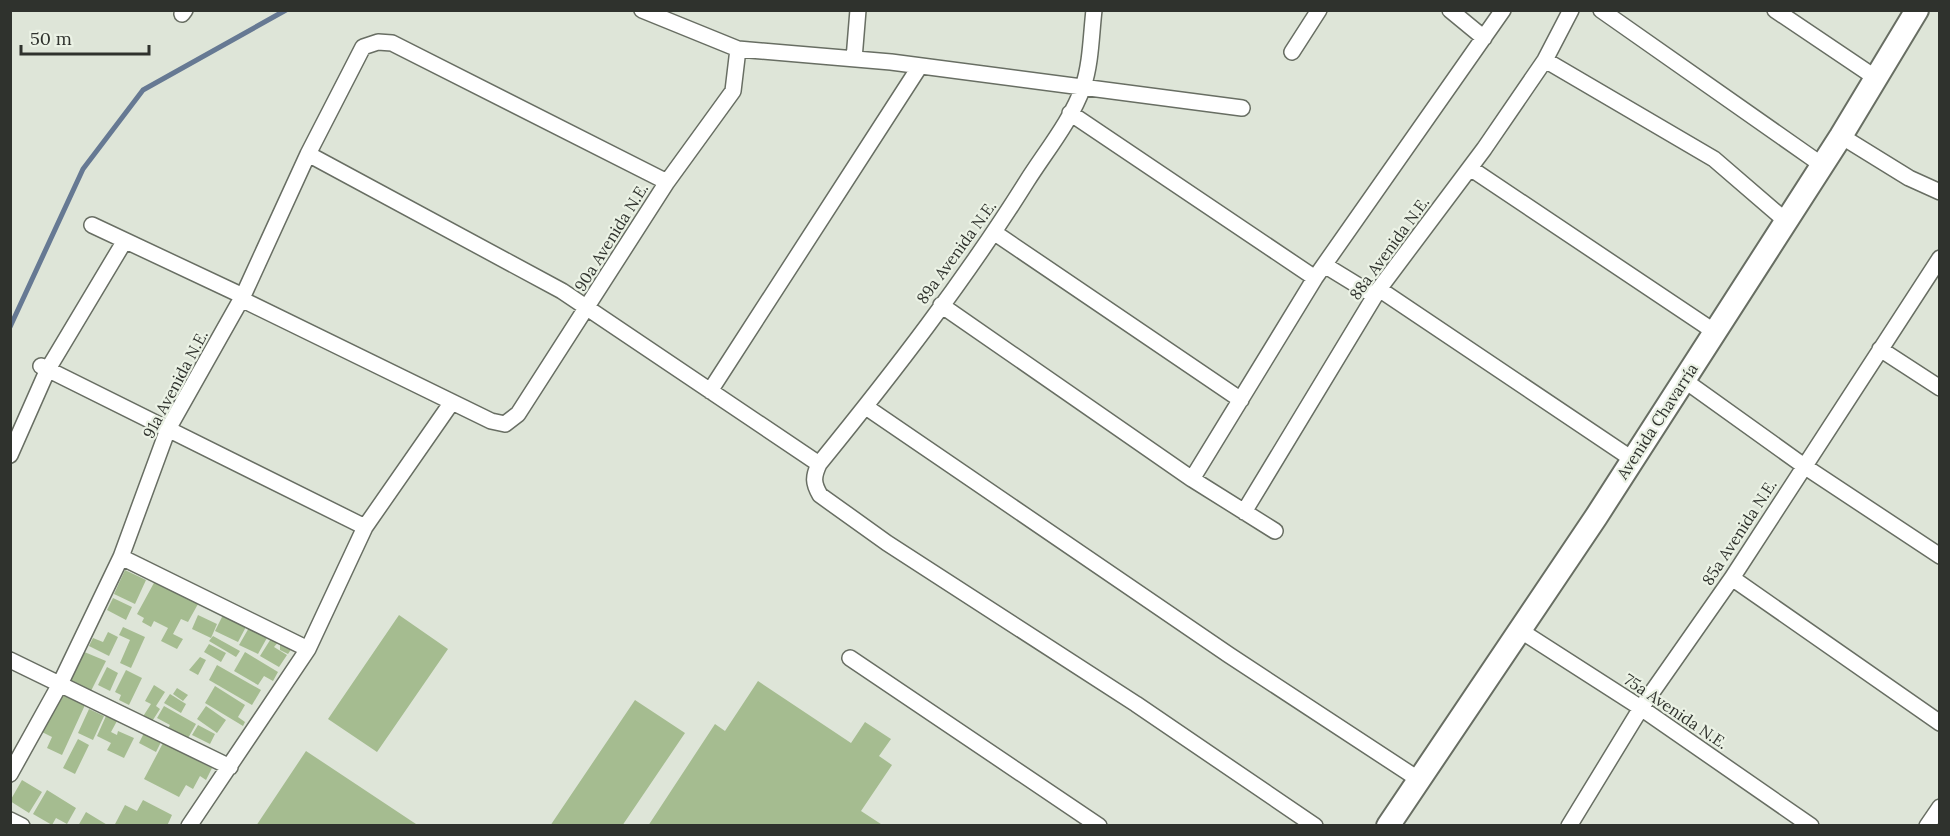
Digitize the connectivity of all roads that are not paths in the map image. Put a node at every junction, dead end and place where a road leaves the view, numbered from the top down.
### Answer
1 (642, 10) edge
2 (858, 10) edge
3 (1094, 10) edge
4 (1319, 10) edge
5 (1450, 10) edge
6 (1503, 10) edge
7 (1571, 10) edge
8 (1601, 10) edge
9 (1775, 10) edge
10 (1917, 10) edge
11 (1484, 38) junction
12 (738, 49) junction
13 (1292, 52) dead end
14 (854, 59) junction
15 (1545, 60) junction
16 (921, 66) junction
17 (1876, 78) junction
18 (1083, 87) junction
19 (1242, 108) dead end
20 (1070, 113) junction
21 (1841, 136) junction
22 (308, 154) junction
23 (1822, 165) junction
24 (1470, 168) junction
25 (667, 182) junction
26 (1940, 192) edge
27 (1786, 221) junction
28 (92, 225) dead end
29 (995, 233) junction
30 (124, 242) junction
31 (1940, 258) edge
32 (1326, 266) junction
33 (1315, 278) junction
34 (1377, 293) junction
35 (243, 296) junction
36 (941, 305) junction
37 (587, 309) junction
38 (1715, 332) junction
39 (1880, 349) junction
40 (45, 368) junction
41 (1684, 380) junction
42 (1940, 388) edge
43 (710, 391) junction
44 (1241, 400) junction
45 (452, 402) junction
46 (866, 407) junction
47 (168, 429) junction
48 (10, 455) edge
49 (1632, 459) junction
50 (819, 464) junction
51 (1804, 466) junction
52 (1192, 479) junction
53 (1244, 512) junction
54 (365, 527) junction
55 (1275, 531) dead end
56 (1940, 556) edge
57 (121, 557) junction
58 (1732, 578) junction
59 (1518, 629) junction
60 (308, 649) junction
61 (850, 658) dead end
62 (10, 660) edge
63 (60, 684) junction
64 (1641, 708) junction
65 (1940, 723) edge
66 (230, 767) junction
67 (10, 774) edge
68 (1418, 779) junction
69 (1940, 807) edge
70 (10, 820) edge
71 (22, 825) edge
72 (189, 825) edge
73 (1099, 825) edge
74 (1315, 825) edge
75 (1388, 825) edge
76 (1569, 825) edge
77 (1811, 825) edge
78 (1927, 825) edge

1 - 12 street
2 - 14 street
3 - 18 street, 89a Avenida N.E.
4 - 13 street
5 - 11 street
6 - 11 street
7 - 15 street, 88a Avenida N.E.
8 - 23 street
9 - 17 street
10 - 17 street, Avenida Chavarría
11 - 32 street
12 - 14 street
12 - 25 street, 90a Avenida N.E.
14 - 16 street
15 - 24 street, 88a Avenida N.E.
15 - 27 street
16 - 18 street
16 - 43 street
17 - 21 street, Avenida Chavarría
18 - 19 street
18 - 20 street, 89a Avenida N.E.
20 - 29 street, 89a Avenida N.E.
20 - 33 street
21 - 23 street, Avenida Chavarría
21 - 26 street
22 - 25 street, 91a Avenida N.E.
22 - 35 street, 91a Avenida N.E.
22 - 37 street
23 - 27 street, Avenida Chavarría
24 - 34 street, 88a Avenida N.E.
24 - 38 street
25 - 37 street, 90a Avenida N.E.
27 - 38 street, Avenida Chavarría
28 - 30 street
29 - 36 street, 89a Avenida N.E.
29 - 44 street
30 - 35 street
30 - 40 street
31 - 39 street, 85a Avenida N.E.
32 - 33 street
32 - 34 street
33 - 44 street
34 - 49 street
34 - 53 street, 88a Avenida N.E.
35 - 45 street
35 - 47 street, 91a Avenida N.E.
36 - 46 street, 89a Avenida N.E.
36 - 52 street
37 - 43 street
37 - 45 street, 90a Avenida N.E.
38 - 41 street, Avenida Chavarría
39 - 42 street
39 - 51 street, 85a Avenida N.E.
40 - 47 street
40 - 48 street
41 - 49 street, Avenida Chavarría
41 - 51 street
43 - 50 street
44 - 52 street
45 - 54 street
46 - 50 street, 89a Avenida N.E.
46 - 68 street
47 - 54 street
47 - 57 street, 91a Avenida N.E.
49 - 59 street, Avenida Chavarría
50 - 74 street
51 - 56 street
51 - 58 street, 85a Avenida N.E.
52 - 53 street
53 - 55 street
54 - 60 street
57 - 60 street
57 - 63 street, 91a Avenida N.E.
58 - 64 street, 85a Avenida N.E.
58 - 65 street
59 - 64 street, 75a Avenida N.E.
59 - 68 street, Avenida Chavarría
60 - 66 street
61 - 73 street
62 - 63 street
63 - 66 street
63 - 67 street, 91a Avenida N.E.
64 - 76 street, 85a Avenida N.E.
64 - 77 street, 75a Avenida N.E.
66 - 72 street
68 - 75 street, Avenida Chavarría
69 - 78 street
70 - 71 street

